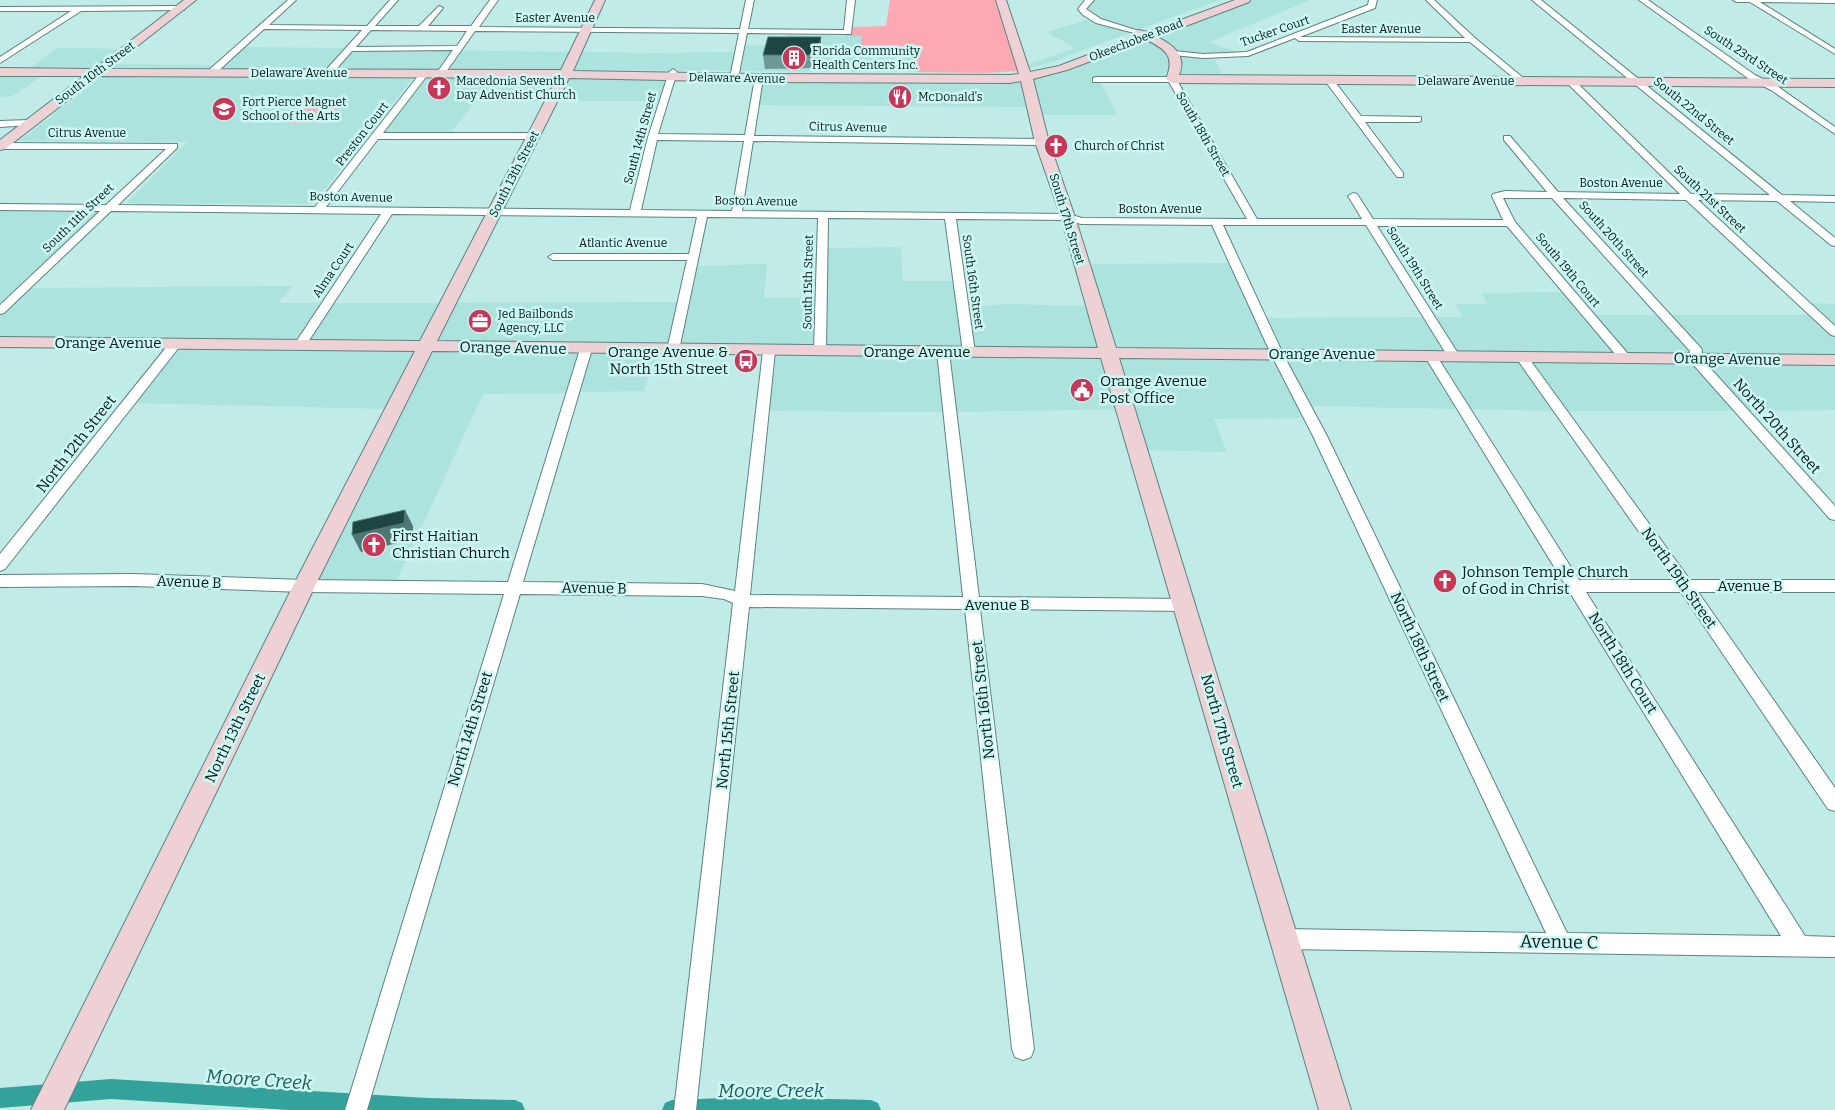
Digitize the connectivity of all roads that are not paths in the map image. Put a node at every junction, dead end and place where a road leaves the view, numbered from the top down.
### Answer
1 (92, 0) edge
2 (191, 0) edge
3 (292, 0) edge
4 (394, 0) edge
5 (494, 0) edge
6 (600, 0) edge
7 (750, 0) edge
8 (851, 0) edge
9 (1002, 0) edge
10 (1090, 0) edge
11 (1226, 0) edge
12 (1245, 0) edge
13 (1373, 0) edge
14 (1430, 0) edge
15 (1536, 0) edge
16 (1643, 0) edge
17 (1737, 0) edge
18 (1751, 0) edge
19 (1835, 1) edge
20 (181, 8) junction
21 (439, 8) dead end
22 (0, 9) edge
23 (79, 9) junction
24 (262, 27) junction
25 (368, 28) junction
26 (421, 29) junction
27 (473, 29) junction
28 (584, 30) junction
29 (745, 31) junction
30 (1142, 34) junction
31 (1290, 39) junction
32 (1472, 40) junction
33 (459, 48) junction
34 (349, 49) junction
35 (1835, 52) edge
36 (1174, 53) junction
37 (0, 61) edge
38 (0, 72) edge
39 (96, 72) junction
40 (212, 72) junction
41 (328, 73) junction
42 (735, 73) junction
43 (425, 74) junction
44 (440, 74) junction
45 (564, 74) junction
46 (1025, 74) junction
47 (672, 75) junction
48 (759, 78) junction
49 (1172, 79) junction
50 (1096, 80) dead end
51 (1329, 80) junction
52 (1523, 81) junction
53 (1570, 81) junction
54 (1638, 82) junction
55 (1762, 83) junction
56 (1835, 83) edge
57 (1418, 119) dead end
58 (1358, 120) junction
59 (29, 123) junction
60 (0, 124) edge
61 (1835, 131) edge
62 (376, 136) junction
63 (533, 136) junction
64 (653, 137) junction
65 (750, 138) junction
66 (1507, 138) dead end
67 (1042, 142) junction
68 (0, 146) edge
69 (174, 146) joint
70 (1400, 174) dead end
71 (1555, 195) junction
72 (1353, 196) dead end
73 (1497, 196) joint
74 (1688, 196) junction
75 (1780, 198) junction
76 (1835, 199) edge
77 (0, 207) edge
78 (109, 208) junction
79 (318, 210) junction
80 (389, 210) junction
81 (494, 211) junction
82 (635, 212) junction
83 (703, 213) junction
84 (737, 213) junction
85 (823, 214) junction
86 (950, 216) junction
87 (1068, 217) junction
88 (1216, 222) junction
89 (1254, 222) junction
90 (1370, 223) junction
91 (1510, 223) junction
92 (1835, 243) edge
93 (553, 257) dead end
94 (693, 257) junction
95 (0, 311) edge
96 (1835, 332) edge
97 (0, 342) edge
98 (176, 343) junction
99 (300, 345) junction
100 (424, 346) junction
101 (586, 349) junction
102 (673, 350) junction
103 (769, 351) junction
104 (820, 351) junction
105 (943, 352) junction
106 (969, 352) junction
107 (1107, 352) junction
108 (1277, 354) junction
109 (1430, 355) junction
110 (1453, 355) junction
111 (1522, 356) junction
112 (1624, 358) junction
113 (1695, 358) junction
114 (1835, 360) edge
115 (1835, 515) edge
116 (0, 565) edge
117 (0, 581) edge
118 (1685, 585) junction
119 (304, 586) junction
120 (1574, 586) junction
121 (1835, 586) edge
122 (513, 587) junction
123 (743, 601) junction
124 (972, 605) junction
125 (1185, 605) junction
126 (1835, 802) edge
127 (1283, 939) junction
128 (1560, 942) junction
129 (1799, 946) junction
130 (1835, 947) edge
131 (1022, 1049) dead end
132 (52, 1100) edge
133 (1332, 1100) edge
134 (359, 1101) edge
135 (686, 1110) edge

1 - 23 street
2 - 20 street, South 10th Street
3 - 24 street
4 - 25 street
5 - 27 street
6 - 28 street, South 13th Street
7 - 29 street
8 - 29 street, Easter Avenue
9 - 46 street, South 17th Street
10 - 30 street
11 - 30 street, Okeechobee Road
12 - 30 street, Okeechobee Road
13 - 31 street, Tucker Court
14 - 32 street
15 - 54 street, South 22nd Street
16 - 55 street, South 23rd Street
17 - 18 street
18 - 19 street
18 - 35 street
20 - 23 street
20 - 39 street, South 10th Street
21 - 26 street
22 - 23 street
23 - 37 street
24 - 25 street, Easter Avenue
24 - 40 street
25 - 26 street, Easter Avenue
25 - 34 street
26 - 27 street, Easter Avenue
27 - 28 street, Easter Avenue
27 - 33 street
28 - 29 street, Easter Avenue
28 - 45 street, South 13th Street
29 - 42 street
30 - 36 street
30 - 46 street, Okeechobee Road
31 - 32 street, Easter Avenue
31 - 36 street, Tucker Court
32 - 52 street
33 - 34 street
33 - 44 street
34 - 41 street
36 - 49 street, South 18th Street
38 - 39 street, Delaware Avenue
39 - 40 street, Delaware Avenue
39 - 59 street, South 10th Street
40 - 41 street, Delaware Avenue
41 - 43 street, Delaware Avenue
42 - 46 street, Delaware Avenue
42 - 47 street, Delaware Avenue
43 - 44 street, Delaware Avenue
43 - 62 street, Preston Court
44 - 45 street, Delaware Avenue
45 - 47 street, Delaware Avenue
45 - 63 street, South 13th Street
46 - 48 street, Delaware Avenue
46 - 67 street, South 17th Street
47 - 48 street, Delaware Avenue
47 - 64 street, South 14th Street
48 - 65 street
49 - 50 street, Delaware Avenue
49 - 51 street, Delaware Avenue
49 - 89 street, South 18th Street
51 - 52 street, Delaware Avenue
51 - 58 street
52 - 53 street, Delaware Avenue
53 - 54 street, Delaware Avenue
53 - 74 street, South 21st Street
54 - 55 street, Delaware Avenue
54 - 75 street, South 22nd Street
55 - 56 street, Delaware Avenue
55 - 61 street, South 23rd Street
57 - 58 street
58 - 70 street
59 - 60 street, Citrus Avenue
59 - 68 street, South 10th Street
62 - 63 street
62 - 79 street, Preston Court
63 - 81 street, South 13th Street
64 - 65 street, Citrus Avenue
64 - 82 street, South 14th Street
65 - 67 street, Citrus Avenue
65 - 84 street
66 - 71 street, South 20th Street
67 - 87 street, South 17th Street
68 - 69 street, Citrus Avenue
69 - 78 street, South 11th Street
71 - 73 street, Boston Avenue
71 - 74 street, Boston Avenue
71 - 113 street, South 20th Street
72 - 90 street, South 19th Street
73 - 91 street, South 19th Court
74 - 75 street, Boston Avenue
74 - 96 street, South 21st Street
75 - 76 street, Boston Avenue
75 - 92 street, South 22nd Street
77 - 78 street, Boston Avenue
78 - 79 street, Boston Avenue
78 - 95 street, South 11th Street
79 - 80 street, Boston Avenue
80 - 81 street, Boston Avenue
80 - 99 street, Alma Court
81 - 82 street, Boston Avenue
81 - 100 street, South 13th Street
82 - 83 street, Boston Avenue
83 - 84 street, Boston Avenue
83 - 94 street
84 - 85 street, Boston Avenue
85 - 86 street, Boston Avenue
85 - 104 street, South 15th Street
86 - 87 street, Boston Avenue
86 - 106 street, South 16th Street
87 - 88 street, Boston Avenue
87 - 107 street, South 17th Street
88 - 89 street, Boston Avenue
88 - 108 street
89 - 90 street, Boston Avenue
90 - 91 street, Boston Avenue
90 - 110 street, South 19th Street
91 - 112 street, South 19th Court
93 - 94 street, Atlantic Avenue
94 - 102 street
97 - 98 street, Orange Avenue
98 - 99 street, Orange Avenue
98 - 116 street, North 12th Street
99 - 100 street, Orange Avenue
100 - 101 street, Orange Avenue
100 - 119 street, North 13th Street
101 - 102 street, Orange Avenue
101 - 122 street, North 14th Street
102 - 103 street, Orange Avenue
103 - 104 street, Orange Avenue
103 - 123 street, North 15th Street
104 - 105 street, Orange Avenue
105 - 106 street, Orange Avenue
105 - 124 street, North 16th Street
106 - 107 street, Orange Avenue
107 - 108 street, Orange Avenue
107 - 125 street, North 17th Street
108 - 109 street, Orange Avenue
108 - 128 street, North 18th Street
109 - 110 street, Orange Avenue
109 - 120 street, North 18th Court
110 - 111 street, Orange Avenue
111 - 112 street, Orange Avenue
111 - 118 street, North 19th Street
112 - 113 street, Orange Avenue
113 - 114 street, Orange Avenue
113 - 115 street, North 20th Street
117 - 119 street, Avenue B
118 - 120 street, Avenue B
118 - 121 street, Avenue B
118 - 126 street, North 19th Street
119 - 122 street, Avenue B
119 - 132 street, North 13th Street
120 - 129 street, North 18th Court
122 - 123 street, Avenue B
122 - 134 street, North 14th Street
123 - 124 street, Avenue B
123 - 135 street, North 15th Street
124 - 125 street, Avenue B
124 - 131 street, North 16th Street
125 - 127 street, North 17th Street
127 - 128 street, Avenue C
127 - 133 street, North 17th Street
128 - 129 street, Avenue C
129 - 130 street, Avenue C

